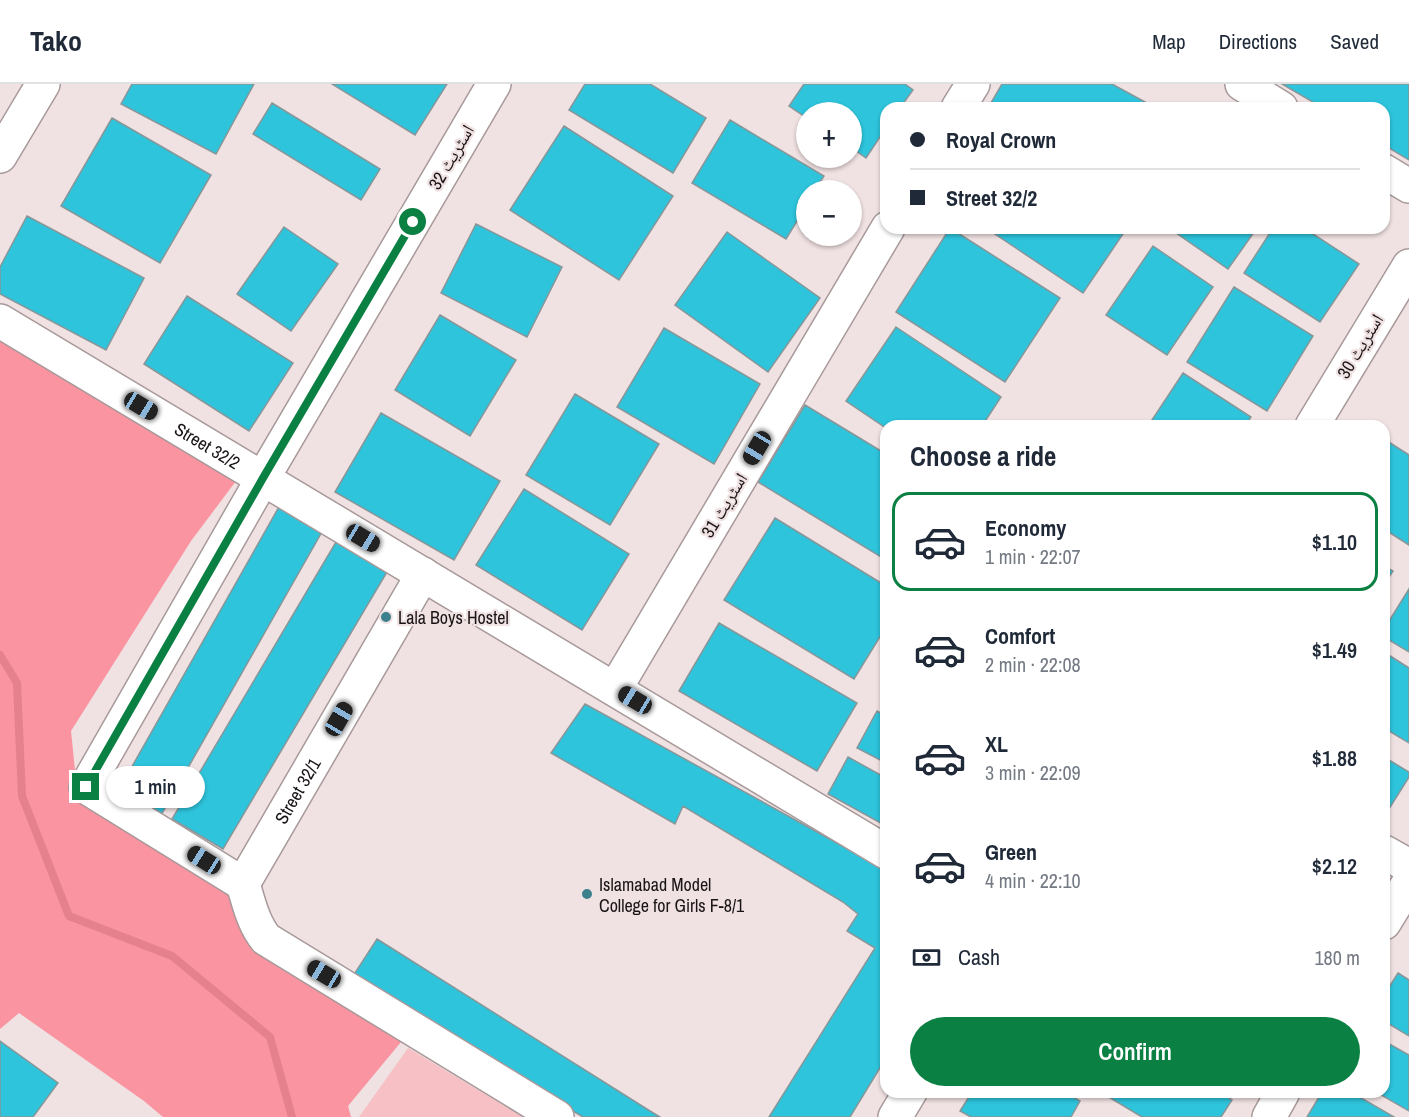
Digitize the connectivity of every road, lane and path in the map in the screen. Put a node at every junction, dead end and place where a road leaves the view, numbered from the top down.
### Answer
1 (43, 84) edge
2 (494, 84) edge
3 (973, 84) edge
4 (1242, 84) edge
5 (962, 102) edge
6 (1271, 102) edge
7 (5, 138) edge
8 (1390, 175) edge
9 (1409, 186) edge
10 (884, 234) edge
11 (1409, 266) edge
12 (0, 321) edge
13 (1316, 420) edge
14 (263, 478) junction
15 (423, 574) junction
16 (615, 688) junction
17 (880, 848) edge
18 (1390, 855) edge
19 (1409, 866) edge
20 (1409, 882) edge
21 (243, 884) junction
22 (1390, 913) edge
23 (906, 1098) edge
24 (1280, 1098) edge
25 (557, 1117) edge
26 (895, 1117) edge
27 (1269, 1117) edge

1 - 7 street
2 - 14 street, اسٹریٹ 32
3 - 5 street
4 - 6 street
8 - 9 street
10 - 16 street, اسٹریٹ 31
11 - 13 street, اسٹریٹ 30
12 - 14 street, Street 32/2
14 - 15 street, Street 32/2
14 - 21 street
15 - 16 street, Street 32/2
15 - 21 street, Street 32/1
16 - 17 street, Street 32/2
18 - 19 street
20 - 22 street
21 - 25 street
23 - 26 street
24 - 27 street

